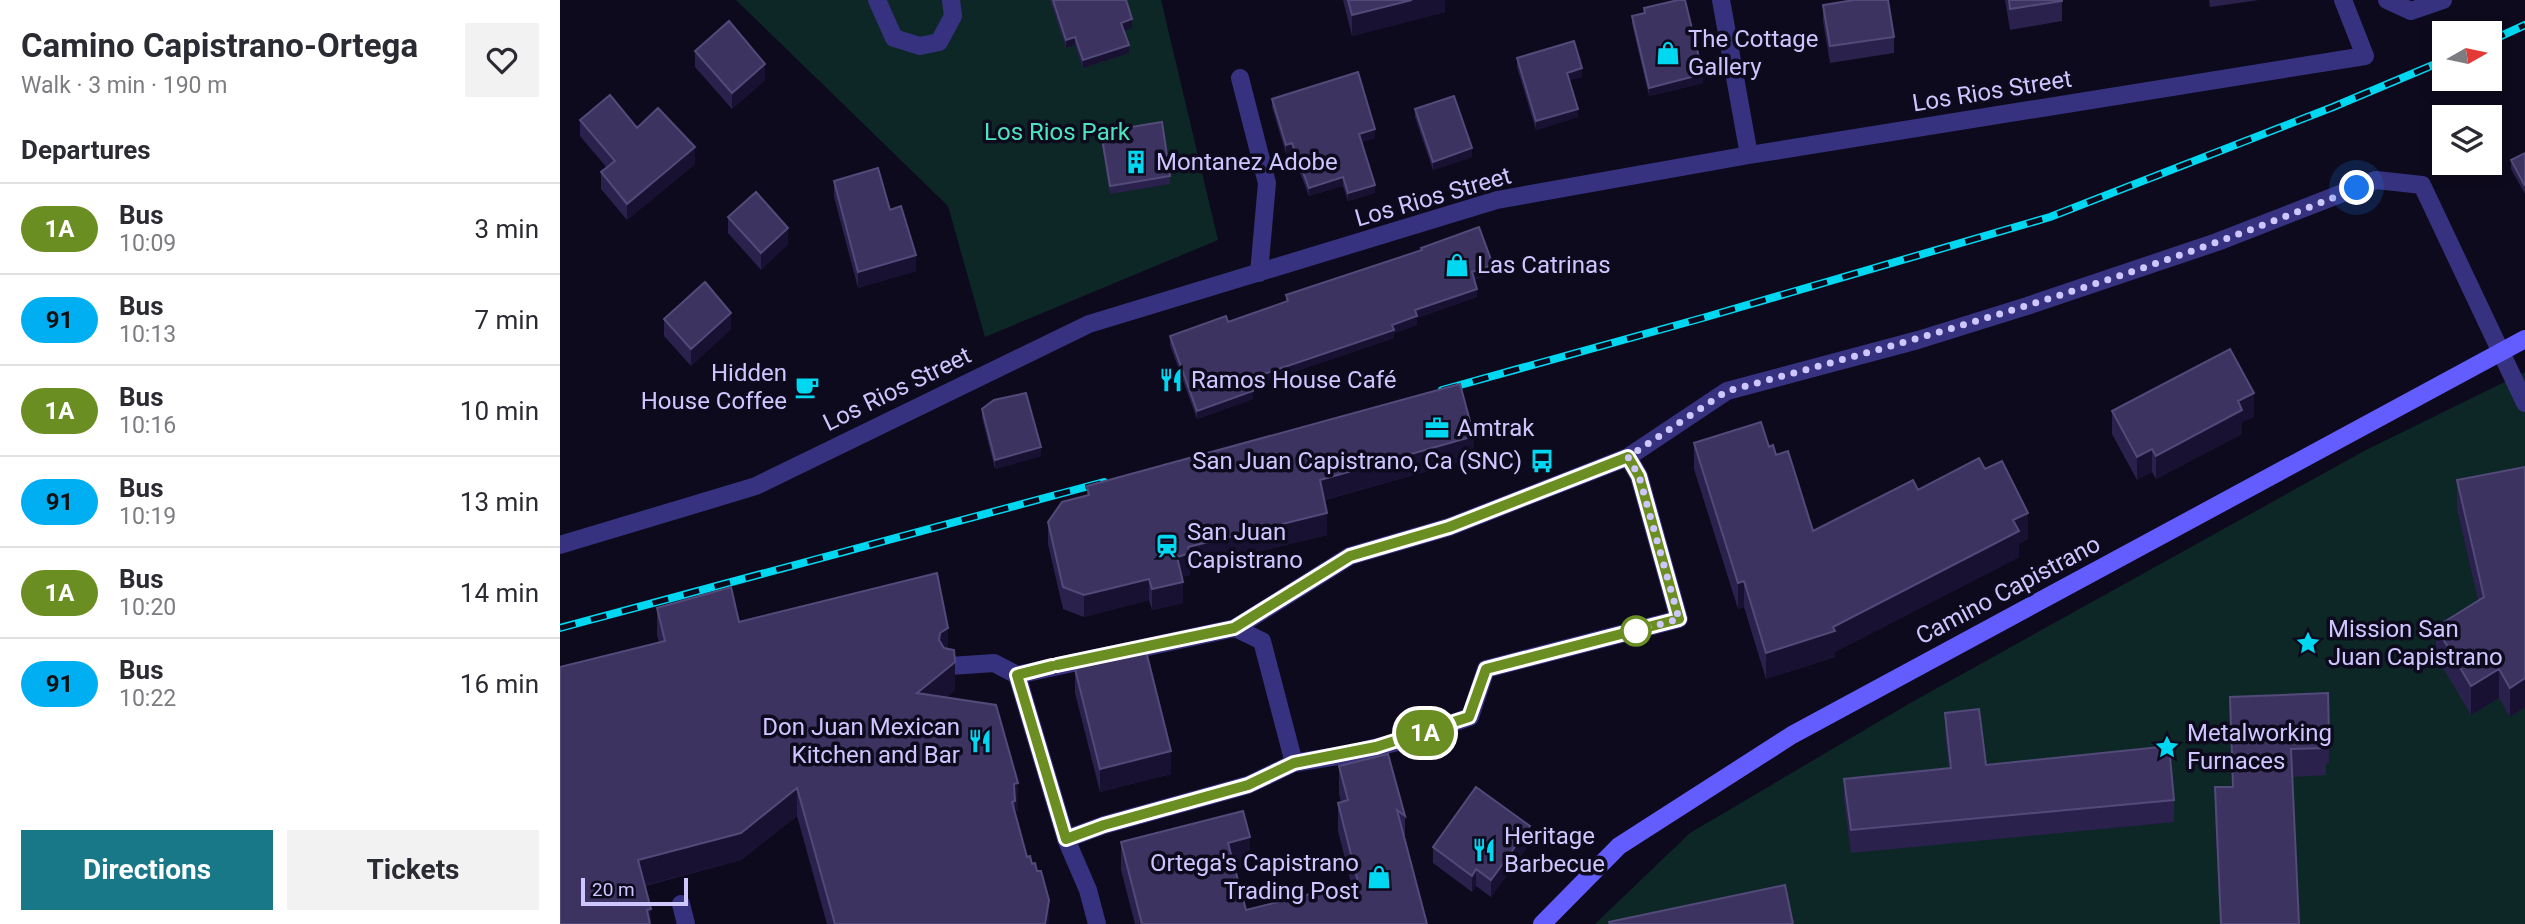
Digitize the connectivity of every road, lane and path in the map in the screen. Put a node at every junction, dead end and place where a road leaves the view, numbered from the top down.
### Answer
1 (877, 0) edge
2 (951, 0) edge
3 (1721, 0) edge
4 (2343, 0) edge
5 (2387, 0) edge
6 (2443, 0) edge
7 (1240, 78) dead end
8 (1749, 155) junction
9 (1259, 273) junction
10 (2525, 339) edge
11 (2501, 352) junction
12 (2525, 403) edge
13 (1628, 457) junction
14 (560, 545) edge
15 (1234, 628) junction
16 (950, 666) edge
17 (1017, 675) junction
18 (1294, 763) junction
19 (1066, 839) junction
20 (681, 904) dead end
21 (686, 924) edge
22 (1097, 924) edge
23 (1542, 924) edge

1 - 2 street
3 - 8 street
4 - 8 street, Los Rios Street
5 - 6 street
7 - 9 street
8 - 9 street, Los Rios Street
9 - 14 street, Los Rios Street
10 - 11 main road, Camino Capistrano
11 - 12 street
11 - 13 street
11 - 23 main road, Camino Capistrano
13 - 15 street
13 - 18 street
15 - 17 street
15 - 18 street
16 - 17 street
17 - 19 street
18 - 19 street
19 - 22 street
20 - 21 street

